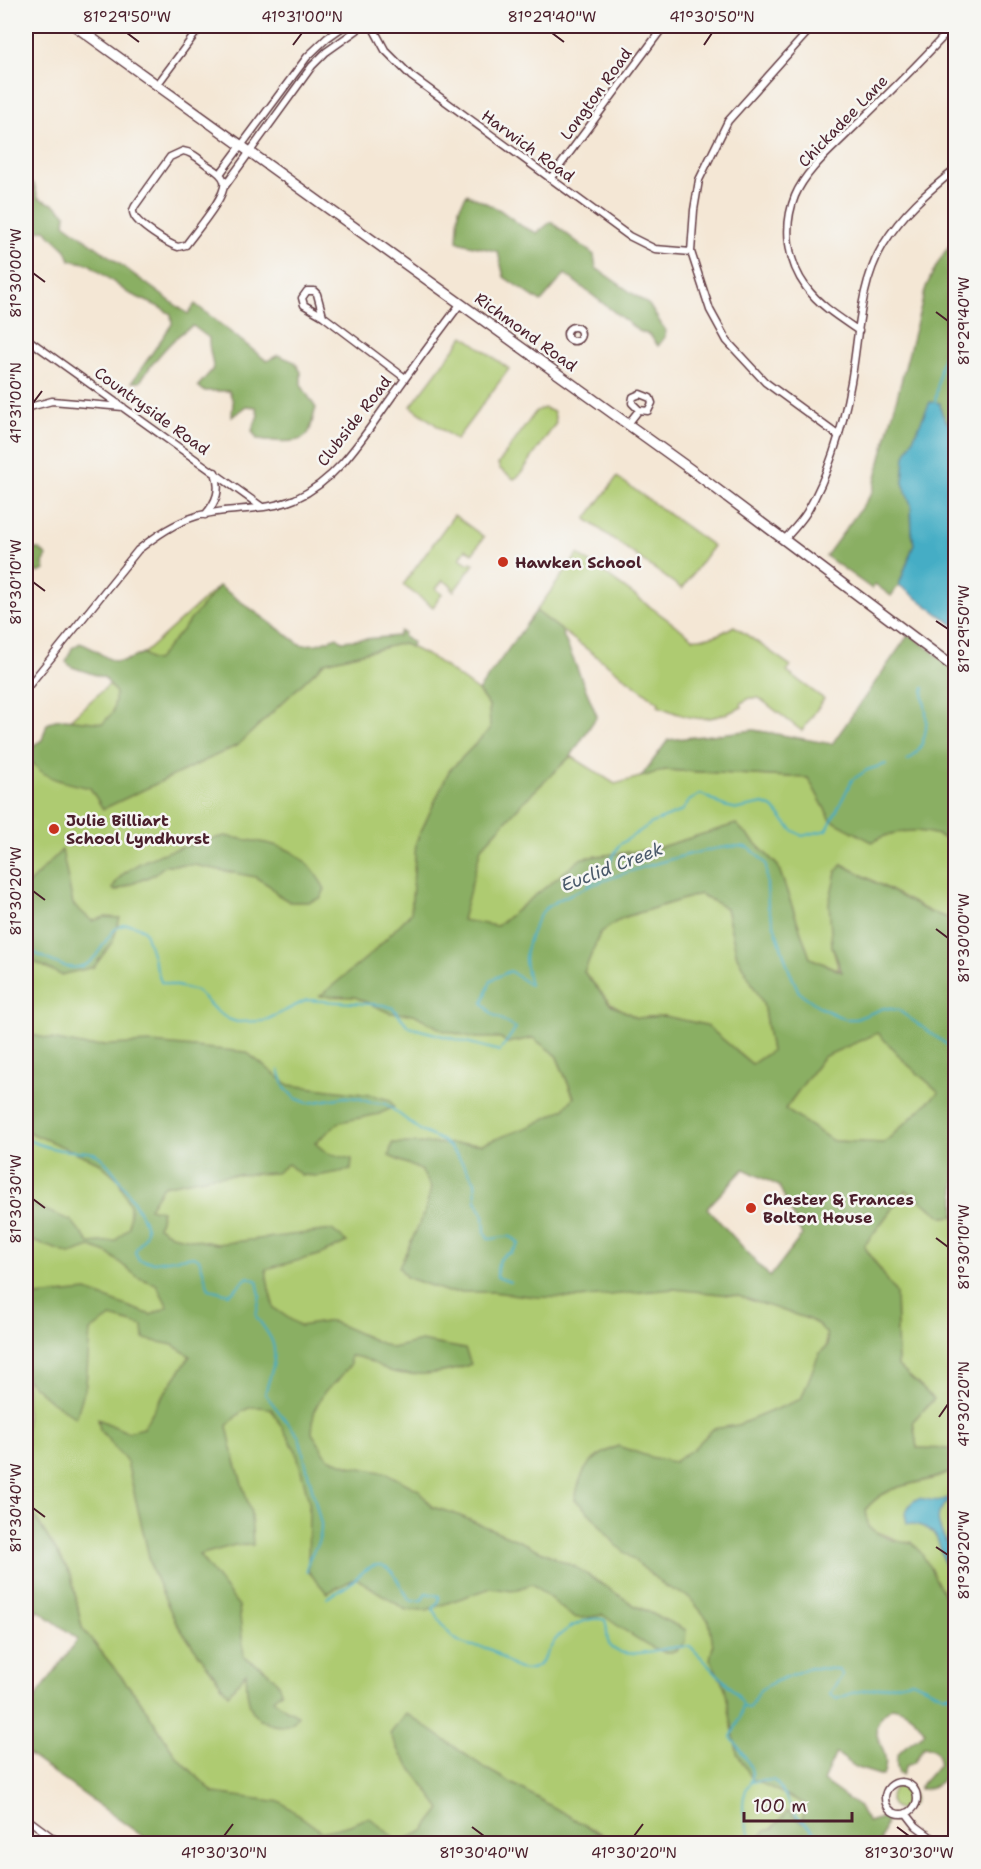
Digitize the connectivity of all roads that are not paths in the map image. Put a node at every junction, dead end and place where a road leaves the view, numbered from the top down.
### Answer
1 (77, 26) edge
2 (201, 26) edge
3 (344, 26) edge
4 (360, 26) edge
5 (372, 26) edge
6 (664, 26) edge
7 (813, 26) edge
8 (953, 26) edge
9 (157, 86) junction
10 (245, 148) junction
11 (956, 169) edge
12 (220, 174) junction
13 (550, 179) junction
14 (225, 186) junction
15 (691, 252) junction
16 (461, 303) junction
17 (323, 316) dead end
18 (859, 331) junction
19 (26, 338) edge
20 (405, 378) junction
21 (123, 407) junction
22 (26, 408) edge
23 (639, 410) dead end
24 (628, 424) junction
25 (840, 436) junction
26 (215, 472) junction
27 (262, 507) junction
28 (204, 515) junction
29 (784, 540) junction
30 (956, 669) edge
31 (26, 689) edge
32 (906, 1814) junction
33 (26, 1818) edge
34 (61, 1844) edge
35 (940, 1844) edge

1 - 9 main road, Richmond Road
2 - 9 street
3 - 10 street
4 - 10 street
5 - 13 street, Harwich Road
6 - 13 street, Longton Road
7 - 15 street
8 - 18 street, Chickadee Lane
9 - 10 main road, Richmond Road
10 - 12 street
10 - 14 street
10 - 16 main road, Richmond Road
11 - 18 street
12 - 14 street
12 - 14 street
13 - 15 street, Harwich Road
15 - 25 street
16 - 20 street, Clubside Road
16 - 24 main road, Richmond Road
17 - 20 street
18 - 25 street
19 - 21 street, Countryside Road
20 - 27 street, Clubside Road
21 - 22 street
21 - 26 street, Countryside Road
23 - 24 street
24 - 29 main road, Richmond Road
25 - 29 street
26 - 27 street, Countryside Road
26 - 28 street
27 - 28 street, Clubside Road
28 - 31 street, Clubside Road
29 - 30 main road, Richmond Road
32 - 32 street
32 - 35 street
33 - 34 street

